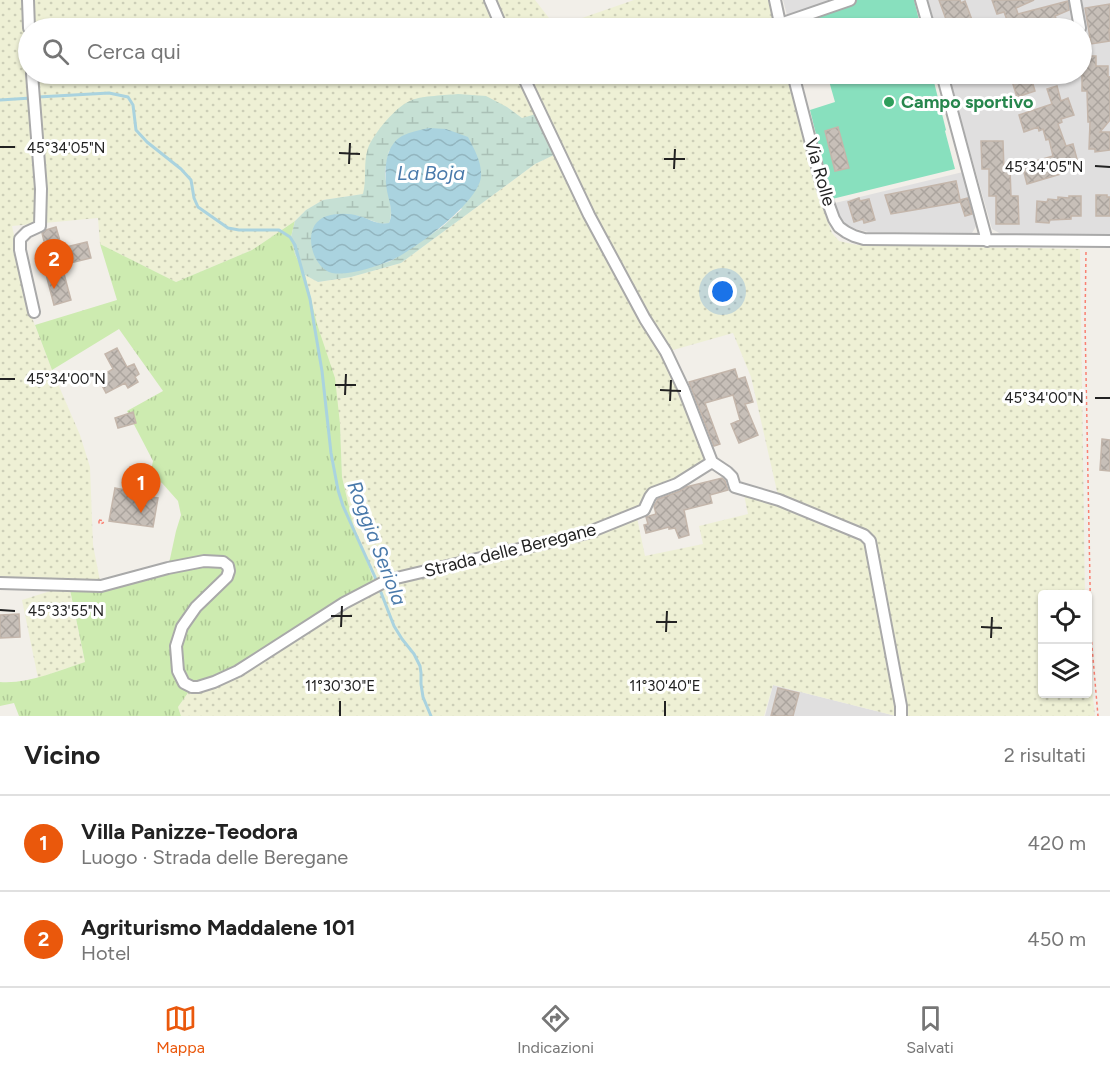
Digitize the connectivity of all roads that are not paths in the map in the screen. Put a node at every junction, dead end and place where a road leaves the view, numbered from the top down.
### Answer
1 (28, 0) edge
2 (490, 0) edge
3 (775, 0) edge
4 (850, 0) edge
5 (921, 0) edge
6 (1075, 0) edge
7 (29, 18) edge
8 (498, 18) edge
9 (779, 18) edge
10 (802, 18) edge
11 (926, 18) edge
12 (1078, 18) edge
13 (33, 84) edge
14 (527, 84) edge
15 (796, 84) edge
16 (945, 84) edge
17 (987, 241) junction
18 (1110, 241) edge
19 (34, 312) dead end
20 (712, 462) junction
21 (0, 583) edge
22 (901, 716) edge

1 - 7 street
2 - 8 street
3 - 9 street
4 - 10 street
5 - 11 street
6 - 12 street
13 - 19 street
14 - 20 street
15 - 17 street, Via Rolle
16 - 17 street
17 - 18 street, Via Rolle
20 - 21 street, Strada delle Beregane
20 - 22 street

